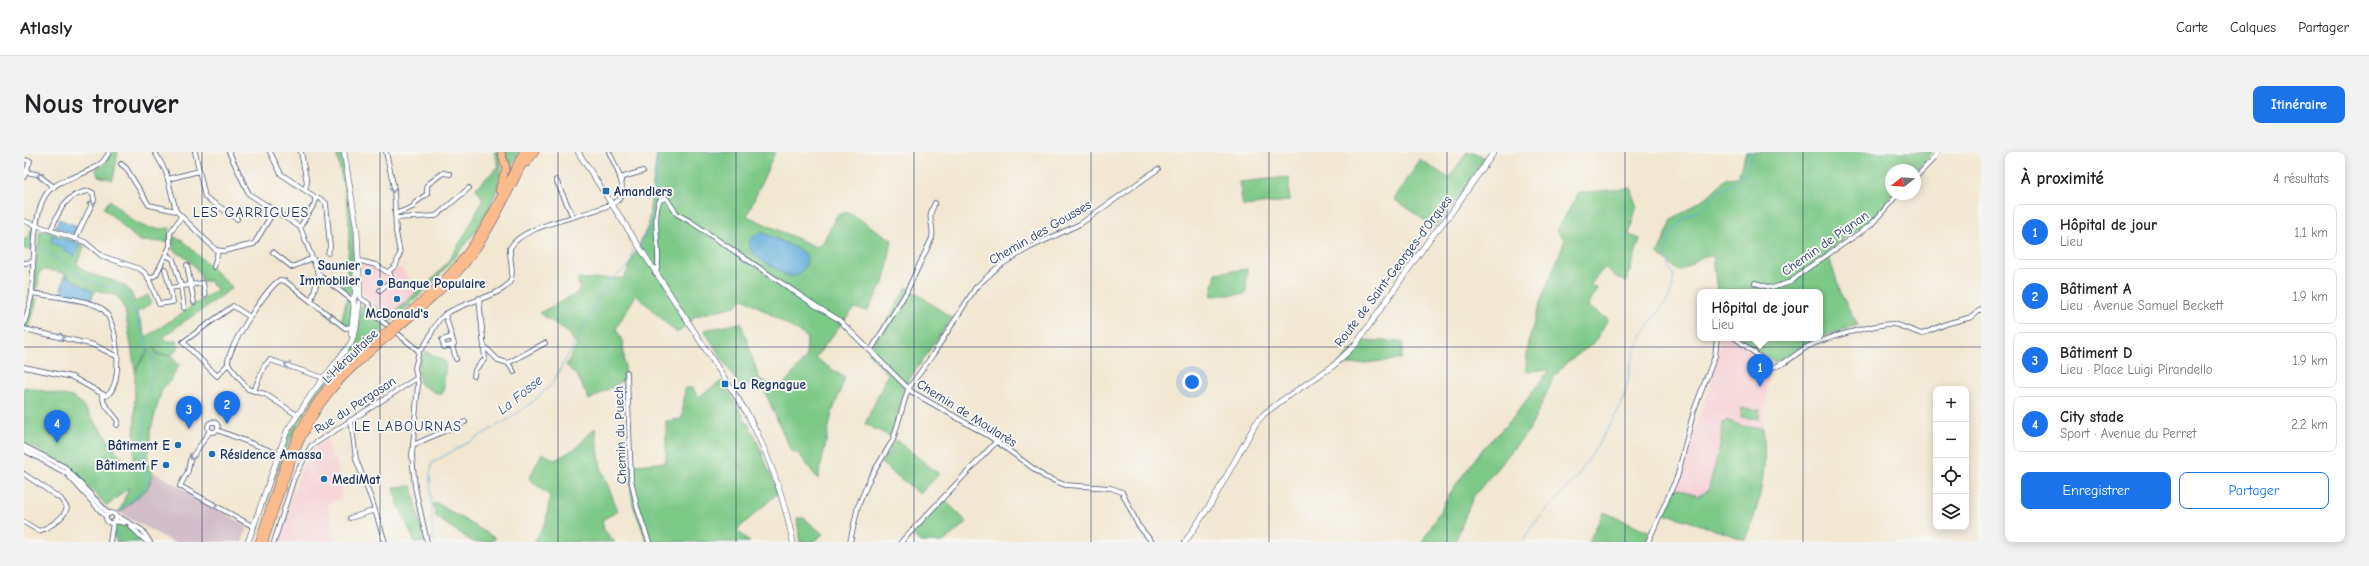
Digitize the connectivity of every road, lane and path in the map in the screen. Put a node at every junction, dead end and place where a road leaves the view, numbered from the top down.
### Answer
1 (109, 152) edge
2 (155, 152) edge
3 (195, 152) edge
4 (229, 152) edge
5 (270, 152) edge
6 (301, 152) edge
7 (344, 152) edge
8 (386, 152) edge
9 (501, 152) edge
10 (523, 152) edge
11 (529, 152) edge
12 (535, 152) edge
13 (578, 152) edge
14 (609, 152) edge
15 (1494, 152) edge
16 (1937, 152) edge
17 (24, 160) edge
18 (35, 160) dead end
19 (30, 161) junction
20 (121, 164) dead end
21 (1158, 169) dead end
22 (199, 171) junction
23 (643, 171) dead end
24 (25, 172) edge
25 (1921, 172) edge
26 (450, 174) dead end
27 (24, 177) edge
28 (620, 178) junction
29 (168, 179) junction
30 (556, 180) dead end
31 (54, 187) junction
32 (469, 188) dead end
33 (305, 189) junction
34 (316, 198) junction
35 (1893, 200) edge
36 (935, 203) dead end
37 (612, 204) junction
38 (176, 211) junction
39 (274, 211) junction
40 (396, 216) junction
41 (181, 217) junction
42 (573, 217) junction
43 (495, 218) junction
44 (237, 219) dead end
45 (24, 221) edge
46 (356, 221) junction
47 (37, 225) junction
48 (300, 227) junction
49 (51, 230) junction
50 (75, 238) junction
51 (218, 251) junction
52 (273, 252) dead end
53 (328, 253) dead end
54 (166, 255) junction
55 (313, 258) junction
56 (360, 261) junction
57 (33, 262) junction
58 (24, 263) edge
59 (187, 265) dead end
60 (214, 267) dead end
61 (165, 269) dead end
62 (388, 272) junction
63 (655, 273) junction
64 (319, 275) junction
65 (148, 279) junction
66 (440, 283) junction
67 (1755, 283) dead end
68 (192, 285) junction
69 (181, 286) junction
70 (170, 288) junction
71 (380, 290) dead end
72 (32, 293) junction
73 (205, 295) dead end
74 (479, 298) junction
75 (355, 299) junction
76 (311, 301) junction
77 (194, 302) dead end
78 (26, 305) edge
79 (184, 308) dead end
80 (1981, 309) edge
81 (445, 314) junction
82 (250, 317) junction
83 (24, 324) edge
84 (352, 327) junction
85 (395, 327) junction
86 (24, 329) edge
87 (388, 333) junction
88 (452, 337) junction
89 (1717, 341) edge
90 (1739, 341) edge
91 (1823, 341) edge
92 (1823, 341) edge
93 (544, 343) dead end
94 (452, 345) junction
95 (484, 345) junction
96 (347, 348) junction
97 (871, 350) junction
98 (419, 351) junction
99 (118, 357) junction
100 (456, 359) dead end
101 (508, 363) junction
102 (228, 364) junction
103 (24, 368) edge
104 (514, 372) dead end
105 (627, 372) dead end
106 (474, 376) dead end
107 (324, 378) junction
108 (417, 378) junction
109 (908, 389) junction
110 (254, 391) junction
111 (102, 395) junction
112 (297, 415) junction
113 (351, 420) junction
114 (465, 422) dead end
115 (117, 425) dead end
116 (217, 430) junction
117 (210, 431) junction
118 (997, 442) junction
119 (413, 445) junction
120 (24, 446) edge
121 (24, 450) edge
122 (279, 454) junction
123 (24, 474) edge
124 (375, 510) junction
125 (107, 515) junction
126 (115, 515) junction
127 (350, 518) dead end
128 (24, 522) edge
129 (112, 522) junction
130 (254, 527) junction
131 (137, 528) junction
132 (110, 542) edge
133 (147, 542) edge
134 (150, 542) edge
135 (248, 542) edge
136 (258, 542) edge
137 (264, 542) edge
138 (274, 542) edge
139 (385, 542) edge
140 (426, 542) edge
141 (649, 542) edge
142 (793, 542) edge
143 (850, 542) edge
144 (901, 542) edge
145 (1152, 542) edge
146 (1185, 542) edge
147 (1648, 542) edge

1 - 31 street
2 - 29 street
3 - 22 street
4 - 39 street
5 - 33 street
6 - 33 street
7 - 46 street
8 -> 40 street
9 - 66 highway
10 - 66 highway, L'Héraultaise
11 - 43 highway, L'Héraultaise
12 - 43 highway
13 - 37 street
14 - 28 street
15 - 146 street, Route de Saint-Georges-d'Orques
16 - 25 street
17 - 19 street
18 - 19 street
19 - 24 street
20 - 38 street
21 - 109 street, Chemin des Gousses
22 - 29 street
22 - 44 street
23 - 28 street
24 - 27 street
31 -> 24 street
26 - 40 street
28 - 37 street
29 - 38 street
30 - 42 street
31 - 47 street
32 - 40 street
33 - 34 street
34 - 48 street
34 - 53 street
35 - 67 street, Chemin de Pignan
36 - 97 street
37 - 42 street
37 - 63 street
38 - 41 street
39 - 48 street
39 - 51 street
40 - 62 street
41 - 51 street
41 - 54 street
42 - 74 street
43 - 85 highway, L'Héraultaise
45 - 47 street
46 - 56 street
46 - 75 street
47 - 49 street
47 - 57 street
48 - 55 street
49 - 50 street
50 -> 49 street
50 - 65 street
51 - 60 street
52 - 55 street
54 - 65 street
54 - 69 street
55 - 64 street
56 - 62 street
56 - 75 street
57 - 58 street
57 - 72 street
59 - 68 street
61 - 70 street
62 - 71 street
63 - 97 street, Chemin de Moularès
63 - 142 street
64 - 75 street
64 - 76 street
65 - 70 street
66 - 85 highway, L'Héraultaise
68 - 69 street
68 - 73 street
68 - 77 street
69 - 70 street
69 - 79 street
72 - 78 street
72 - 99 street
74 - 81 street
74 - 95 street
75 - 84 street
75 - 96 street
75 - 98 street
76 - 82 street
84 -> 76 street
78 - 83 street
80 - 91 street
81 - 88 street
81 - 98 street
82 - 102 street
82 - 102 street
84 - 96 street
85 - 87 highway, L'Héraultaise, bridge
86 -> 99 street
87 - 136 highway, L'Héraultaise
87 - 137 highway, L'Héraultaise
88 - 94 street
88 - 94 street
89 - 147 street
90 - 92 street
93 - 101 street
94 - 100 street
95 - 101 street
95 - 106 street
96 - 107 street
97 - 109 street, Chemin de Moularès
98 - 108 street
99 - 111 street
101 - 104 street
102 - 110 street
103 - 111 street
105 - 141 street, Chemin du Puech
107 -> 110 street
107 - 112 street
108 - 113 street, Rue du Pergasan
108 - 119 street
109 - 118 street, Chemin de Moularès
109 - 143 street, Chemin des Gousses
110 - 112 street
111 - 115 street
112 - 122 street
113 - 124 street
113 - 138 street, Rue du Pergasan
114 - 119 street
116 - 117 street
116 - 117 street
116 - 122 street
117 -> 130 street
118 - 144 street
118 - 145 street, Chemin de Moularès
119 - 140 street
120 - 125 street
121 - 125 street
122 - 130 street
123 - 128 street
124 - 127 street
124 - 139 street
125 - 126 street
125 - 129 street
126 - 129 street
126 - 131 street
129 - 131 street
129 - 132 street
130 - 135 street
131 - 133 street
131 - 134 street

